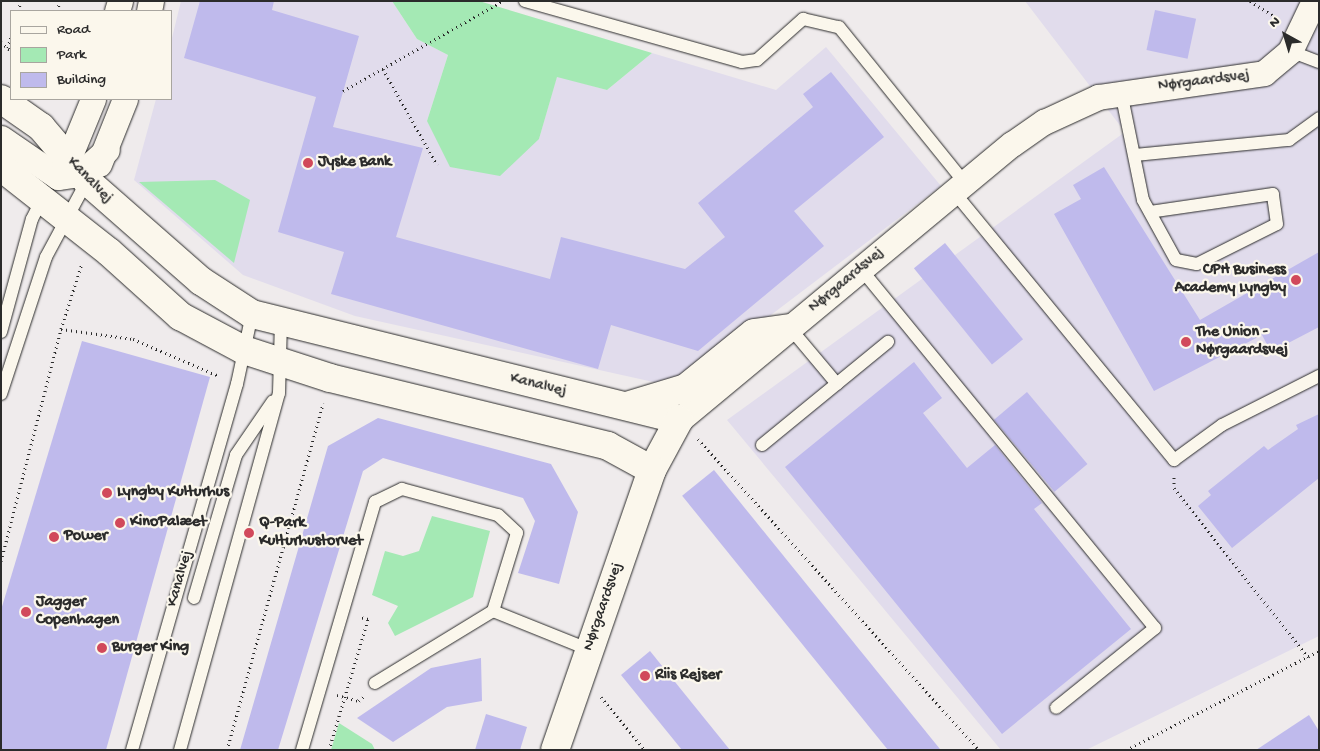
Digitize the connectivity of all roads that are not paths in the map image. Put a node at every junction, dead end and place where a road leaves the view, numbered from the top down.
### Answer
1 (525, 1) edge
2 (1314, 1) edge
3 (1295, 41) junction
4 (1319, 62) edge
5 (1121, 92) junction
6 (1, 99) edge
7 (92, 100) edge
8 (125, 100) edge
9 (1319, 118) edge
10 (1, 138) edge
11 (1135, 155) junction
12 (1, 168) edge
13 (73, 173) junction
14 (959, 187) junction
15 (41, 200) junction
16 (1150, 212) junction
17 (64, 220) junction
18 (861, 269) junction
19 (252, 314) junction
20 (281, 322) junction
21 (790, 328) junction
22 (1, 332) edge
23 (888, 342) dead end
24 (244, 350) junction
25 (282, 364) junction
26 (1319, 376) edge
27 (837, 384) junction
28 (279, 393) junction
29 (1, 394) edge
30 (624, 407) junction
31 (679, 420) junction
32 (590, 442) junction
33 (762, 445) dead end
34 (652, 470) junction
35 (639, 508) junction
36 (194, 598) dead end
37 (493, 611) junction
38 (586, 662) junction
39 (375, 683) dead end
40 (1056, 708) dead end
41 (132, 750) edge
42 (180, 750) edge
43 (302, 750) edge
44 (555, 750) edge

1 - 14 lane
2 - 3 street, Nørgaardsvej
3 - 4 lane
3 - 5 street, Nørgaardsvej
5 - 11 lane
5 - 14 street, Nørgaardsvej
6 - 13 street, Kanalvej
7 - 13 street
8 - 13 street
9 - 11 lane
10 - 13 street
11 - 16 lane
12 - 15 street
13 - 15 lane
13 - 17 lane
13 - 19 street, Kanalvej
14 - 18 street, Nørgaardsvej
14 - 26 lane
15 - 17 street
15 - 22 lane
16 - 16 lane
17 - 24 street
17 - 29 lane
18 - 21 street, Nørgaardsvej
18 - 40 lane
19 - 20 street, Kanalvej
19 - 24 lane, Kanalvej
20 - 25 lane
20 - 30 street, Kanalvej
21 - 27 lane
21 - 30 street
21 - 31 street, Nørgaardsvej
23 - 27 lane
24 - 25 street
24 - 41 lane, Kanalvej
25 - 28 lane
25 - 32 street
27 - 33 lane
28 - 36 lane
28 - 42 lane
30 - 31 street, Kanalvej
31 - 34 street, Nørgaardsvej
32 - 34 street
32 - 35 street
34 - 35 street, Nørgaardsvej
35 - 38 street, Nørgaardsvej
37 - 38 lane
37 - 39 lane
37 - 43 lane
38 - 44 street, Nørgaardsvej

